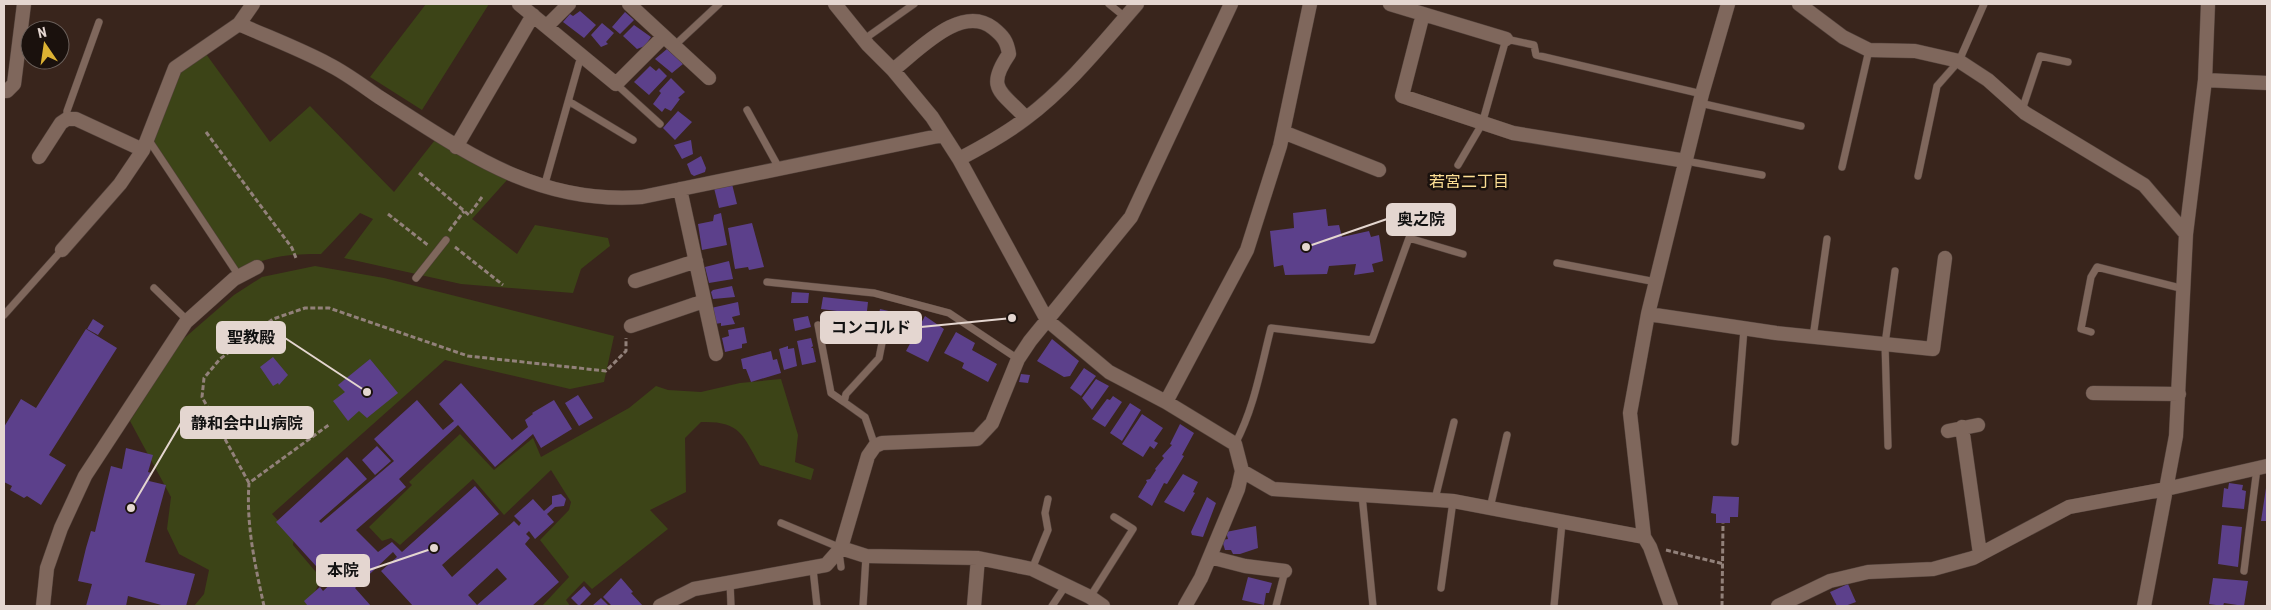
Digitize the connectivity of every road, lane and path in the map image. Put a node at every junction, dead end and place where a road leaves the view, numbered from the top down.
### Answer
1 (24, 4) edge
2 (253, 4) edge
3 (519, 4) edge
4 (569, 4) edge
5 (629, 4) edge
6 (719, 4) edge
7 (835, 4) edge
8 (914, 4) edge
9 (1109, 4) edge
10 (1137, 4) edge
11 (1231, 4) edge
12 (1310, 4) edge
13 (1390, 4) edge
14 (1728, 4) edge
15 (1799, 4) edge
16 (1984, 4) edge
17 (2208, 4) edge
18 (1423, 14) junction
19 (533, 15) junction
20 (1125, 17) junction
21 (99, 22) dead end
22 (239, 24) junction
23 (547, 26) junction
24 (1506, 38) junction
25 (864, 40) junction
26 (669, 42) junction
27 (1869, 50) junction
28 (584, 56) junction
29 (1958, 60) junction
30 (2068, 62) dead end
31 (894, 70) junction
32 (709, 78) dead end
33 (2205, 80) junction
34 (2267, 83) edge
35 (616, 84) junction
36 (4, 91) edge
37 (1701, 98) junction
38 (570, 102) junction
39 (747, 110) dead end
40 (2022, 110) junction
41 (1026, 118) junction
42 (67, 119) junction
43 (660, 124) dead end
44 (1482, 124) junction
45 (1801, 126) dead end
46 (206, 132) dead end
47 (1283, 132) junction
48 (944, 135) junction
49 (633, 140) dead end
50 (146, 144) junction
51 (456, 147) junction
52 (39, 157) dead end
53 (959, 159) junction
54 (1686, 162) junction
55 (1458, 166) dead end
56 (1842, 167) dead end
57 (778, 168) junction
58 (1380, 170) dead end
59 (419, 173) dead end
60 (1762, 175) dead end
61 (1918, 176) dead end
62 (544, 187) junction
63 (680, 189) junction
64 (482, 197) dead end
65 (464, 211) junction
66 (388, 214) dead end
67 (2186, 234) junction
68 (1827, 239) dead end
69 (446, 240) junction
70 (62, 250) joint
71 (436, 252) junction
72 (1463, 254) dead end
73 (296, 258) dead end
74 (1945, 258) dead end
75 (696, 261) junction
76 (1557, 263) dead end
77 (258, 267) dead end
78 (1895, 271) dead end
79 (239, 276) junction
80 (416, 278) dead end
81 (634, 281) dead end
82 (766, 282) dead end
83 (1656, 282) junction
84 (503, 285) dead end
85 (154, 288) dead end
86 (2184, 289) junction
87 (704, 301) junction
88 (1648, 314) junction
89 (4, 315) edge
90 (187, 320) junction
91 (1047, 320) junction
92 (818, 325) dead end
93 (1744, 329) junction
94 (628, 332) joint
95 (2091, 332) dead end
96 (1813, 337) junction
97 (882, 343) dead end
98 (1885, 344) junction
99 (716, 354) dead end
100 (1018, 359) junction
101 (2093, 393) dead end
102 (2179, 394) junction
103 (844, 402) junction
104 (1166, 402) junction
105 (1454, 422) dead end
106 (330, 424) dead end
107 (1978, 425) dead end
108 (1962, 428) junction
109 (1948, 430) dead end
110 (1507, 435) dead end
111 (1735, 442) dead end
112 (1235, 444) junction
113 (875, 446) junction
114 (1888, 446) dead end
115 (2262, 467) edge
116 (1242, 471) junction
117 (249, 483) junction
118 (2166, 489) junction
119 (1362, 495) junction
120 (1048, 499) dead end
121 (1435, 499) junction
122 (1453, 501) junction
123 (1489, 508) junction
124 (1114, 517) dead end
125 (781, 523) dead end
126 (1562, 523) junction
127 (1723, 523) dead end
128 (1647, 542) junction
129 (840, 549) junction
130 (1980, 554) junction
131 (866, 556) junction
132 (1210, 557) junction
133 (978, 558) junction
134 (1724, 564) junction
135 (841, 567) dead end
136 (813, 569) junction
137 (1032, 569) junction
138 (1285, 571) joint
139 (2244, 571) dead end
140 (730, 581) junction
141 (1066, 585) junction
142 (1441, 588) dead end
143 (1090, 597) junction
144 (1795, 603) edge
145 (43, 606) edge
146 (264, 606) edge
147 (660, 606) edge
148 (732, 606) edge
149 (817, 606) edge
150 (863, 606) edge
151 (974, 606) edge
152 (1052, 606) edge
153 (1103, 606) edge
154 (1185, 606) edge
155 (1276, 606) edge
156 (1373, 606) edge
157 (1554, 606) edge
158 (1671, 606) edge
159 (1722, 606) edge
160 (1778, 606) edge
161 (2144, 606) edge

1 - 36 street
2 - 22 street
3 - 19 street
4 - 23 street
5 - 26 street
6 - 26 lane
7 - 25 street
8 - 25 lane
9 - 20 lane
10 - 20 street
11 - 91 street
12 - 47 street
13 - 18 street
14 - 37 street
15 - 27 street
16 - 29 lane
17 - 33 street
18 - 24 street
18 - 44 street
19 - 23 street
19 - 51 street
20 - 41 street
21 - 42 lane
22 - 50 street
22 - 51 street
23 - 28 street
24 - 37 lane
24 - 44 lane
25 - 31 street
26 - 32 street
26 - 35 street
27 - 29 street
27 - 56 lane
28 - 35 street
28 - 38 lane
29 - 40 street
29 - 61 lane
30 - 40 lane
31 - 41 street
31 - 48 street
33 - 34 street
33 - 67 street
35 - 43 lane
37 - 45 lane
37 - 54 street
38 - 49 lane
38 - 62 lane
39 - 57 lane
40 - 67 street
41 - 53 street
42 - 50 street
42 - 52 street
44 - 54 street
44 - 55 lane
46 - 73 path
47 - 58 street
47 - 104 street
48 - 53 street
48 - 57 street
50 - 70 street
50 - 79 lane
51 - 62 street
53 - 91 street
54 - 60 lane
54 - 83 street
57 - 63 street
59 - 65 path
62 - 63 street
63 - 75 street
64 - 65 path
65 - 69 path
66 - 71 path
67 - 86 street
68 - 96 lane
69 - 71 lane
69 - 84 path
70 - 89 lane
71 - 80 lane
72 - 112 lane
74 - 98 street
75 - 81 street
75 - 87 street
76 - 83 lane
77 - 79 street
78 - 98 lane
79 - 90 street
82 - 100 lane
83 - 88 street
85 - 90 lane
86 - 95 lane
86 - 102 street
87 - 94 street
87 - 99 street
88 - 93 street
88 - 128 street
90 - 145 street
91 - 100 street
91 - 104 street
92 - 103 lane
93 - 96 street
93 - 111 lane
94 - 117 path
96 - 98 street
97 - 103 lane
98 - 114 lane
100 - 113 street
101 - 102 street
102 - 118 street
103 - 113 lane
104 - 112 street
105 - 121 lane
106 - 117 path
107 - 108 street
108 - 109 street
108 - 130 street
110 - 123 lane
112 - 116 street
113 - 129 street
115 - 118 street
115 - 139 lane
116 - 119 street
116 - 132 street
117 - 146 path
118 - 130 street
118 - 161 street
119 - 121 street
119 - 156 lane
120 - 137 lane
121 - 122 street
122 - 123 street
122 - 142 lane
123 - 126 street
124 - 143 lane
125 - 129 lane
126 - 128 street
126 - 157 lane
127 - 134 path
128 - 134 path
128 - 158 street
129 - 131 street
129 - 135 lane
129 - 136 street
130 - 144 street
131 - 133 street
131 - 150 lane
132 - 138 street
132 - 154 street
133 - 137 street
133 - 151 street
134 - 159 path
136 - 140 street
136 - 149 lane
137 - 141 street
138 - 155 lane
140 - 147 street
140 - 148 lane
141 - 143 street
141 - 152 lane
143 - 153 street
144 - 160 street

